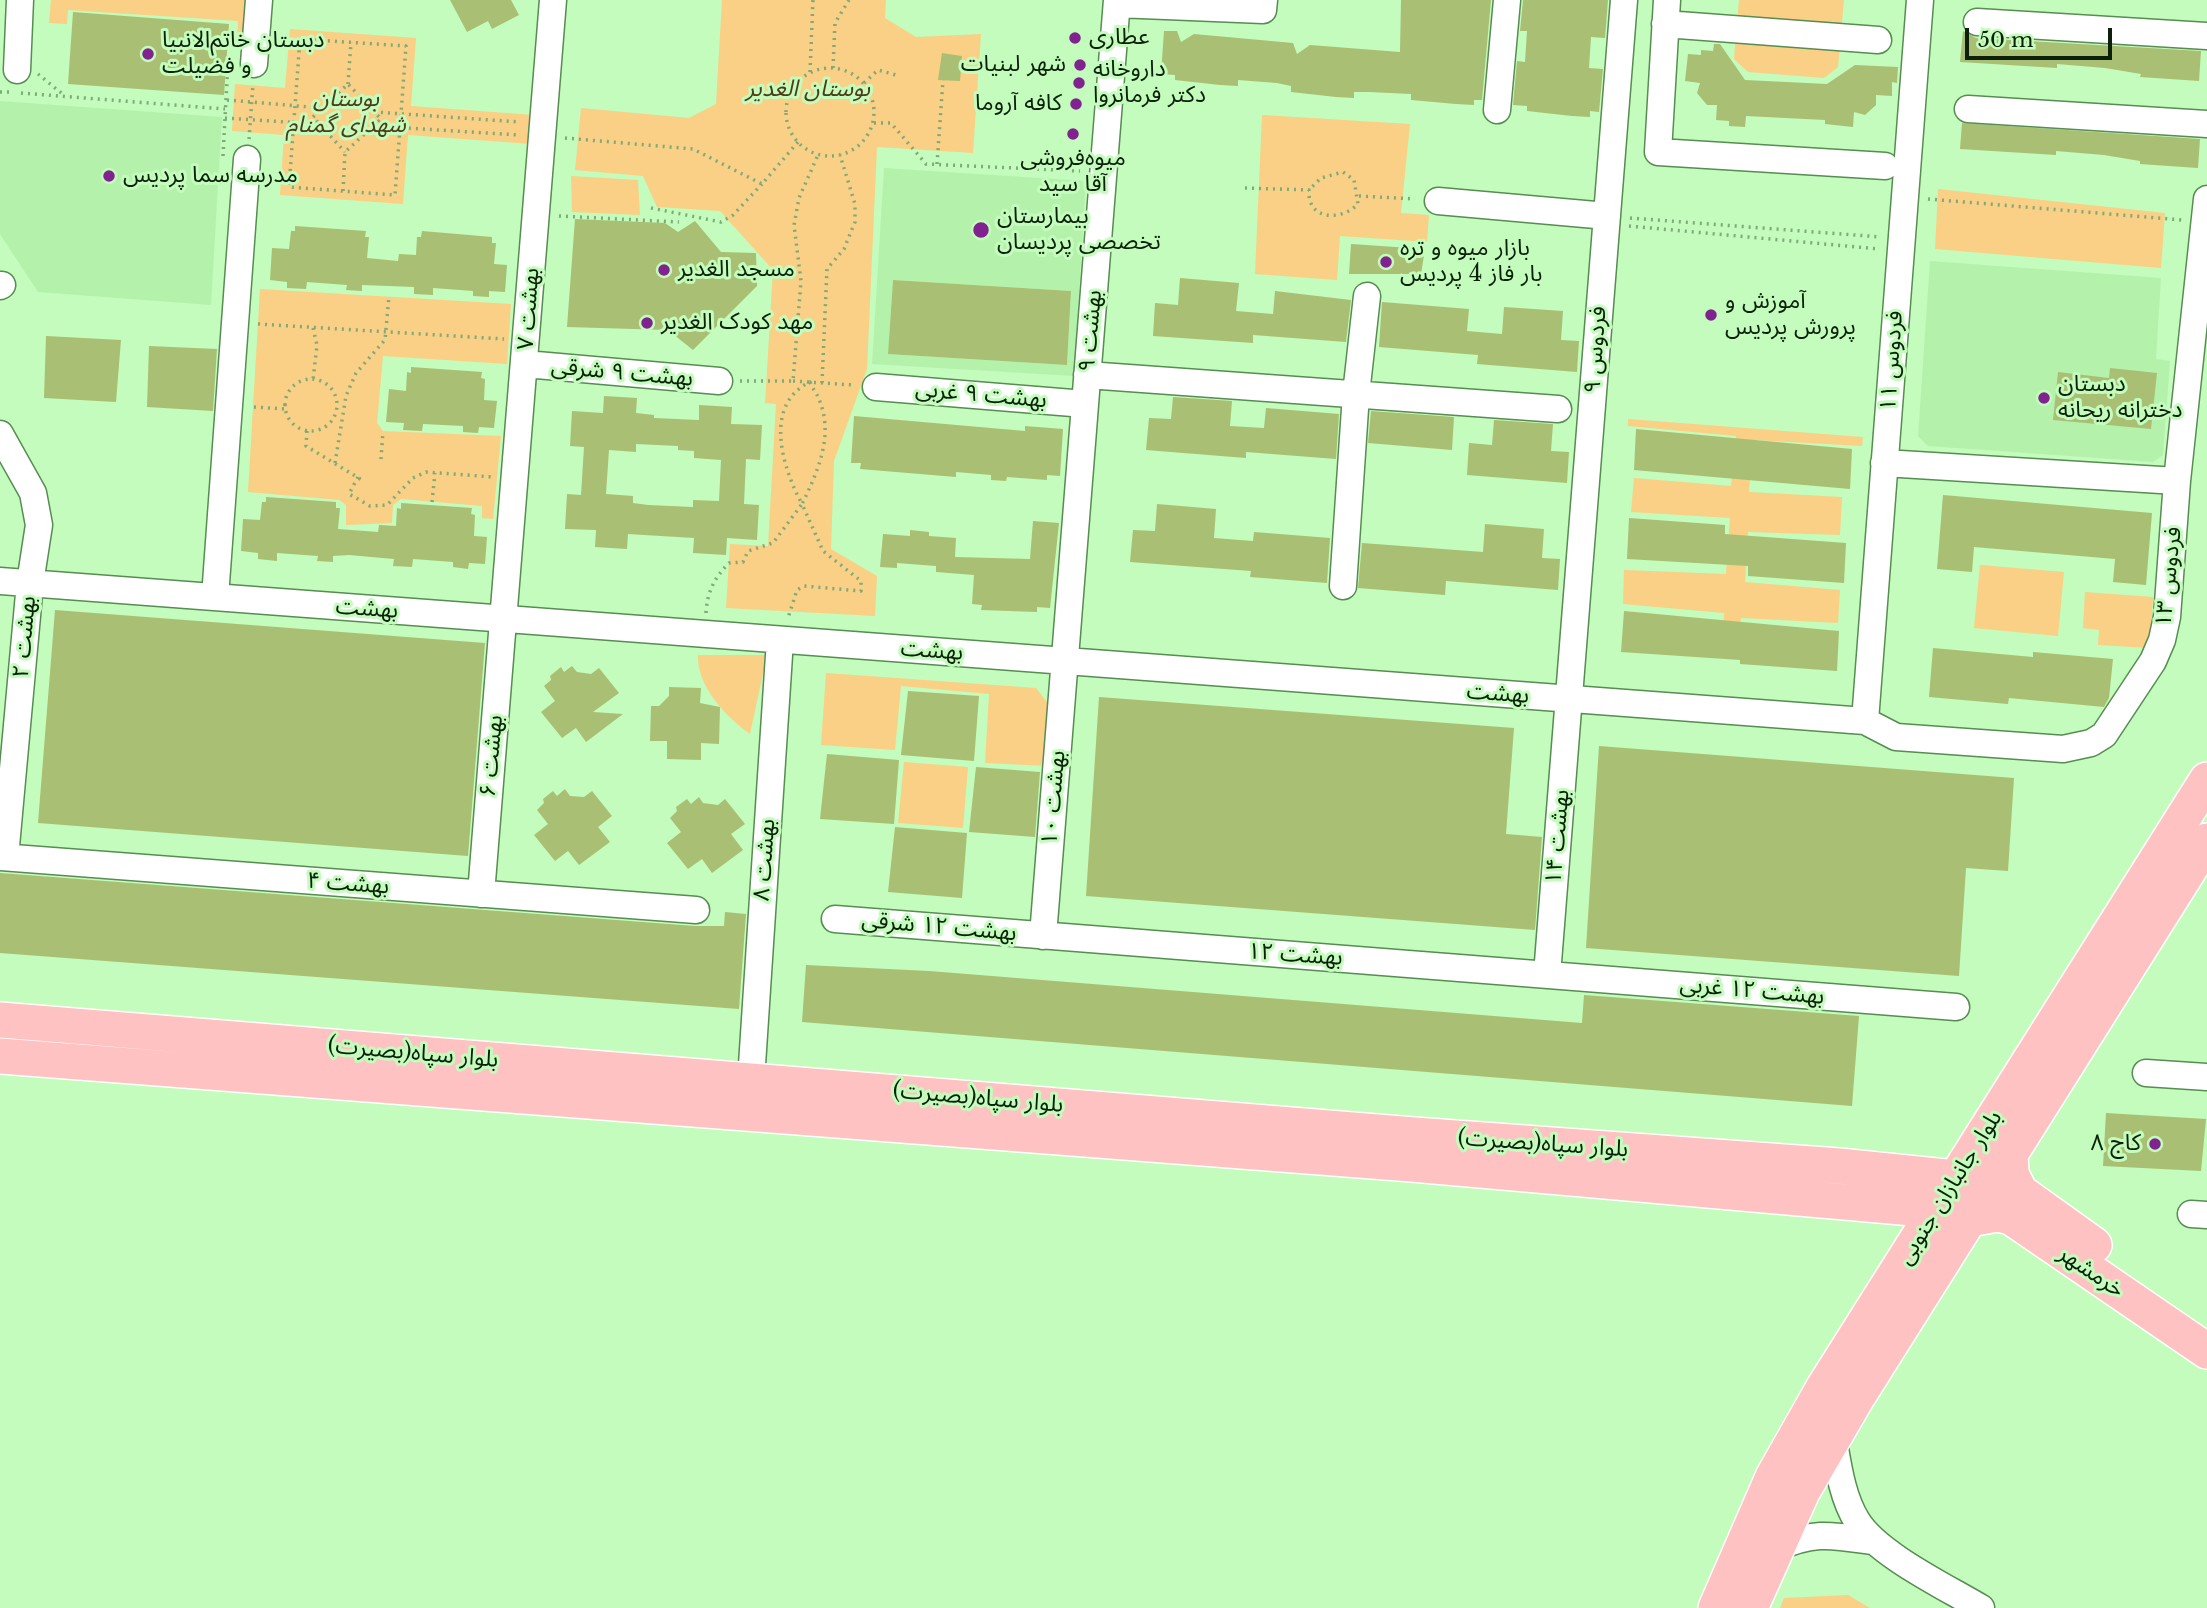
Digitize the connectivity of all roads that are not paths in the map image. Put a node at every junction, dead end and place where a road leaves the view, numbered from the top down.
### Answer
1 (20, 0) edge
2 (259, 0) edge
3 (552, 0) edge
4 (1264, 0) edge
5 (1507, 0) edge
6 (1624, 0) edge
7 (1920, 0) edge
8 (1117, 2) edge
9 (1666, 12) edge
10 (1977, 22) dead end
11 (2207, 36) edge
12 (1878, 40) dead end
13 (254, 64) road end
14 (17, 70) road end
15 (1968, 109) dead end
16 (1497, 110) dead end
17 (2207, 124) edge
18 (1885, 166) dead end
19 (246, 168) road end
20 (1438, 201) road end
21 (2206, 210) edge
22 (1607, 220) junction
23 (1367, 296) dead end
24 (525, 364) junction
25 (1087, 375) junction
26 (719, 381) road end
27 (876, 387) road end
28 (1356, 394) junction
29 (1085, 404) junction
30 (1558, 409) dead end
31 (0, 434) edge
32 (1884, 463) junction
33 (2177, 481) junction
34 (0, 581) edge
35 (30, 583) junction
36 (1343, 586) dead end
37 (215, 597) junction
38 (503, 619) junction
39 (780, 640) junction
40 (1065, 661) junction
41 (1569, 699) junction
42 (1865, 721) junction
43 (2207, 780) edge
44 (2207, 841) edge
45 (2, 857) edge
46 (481, 894) junction
47 (696, 910) dead end
48 (835, 919) dead end
49 (1043, 936) junction
50 (1547, 975) junction
51 (1956, 1007) dead end
52 (0, 1020) edge
53 (247, 1040) junction
54 (0, 1056) edge
55 (2146, 1073) dead end
56 (244, 1075) junction
57 (2207, 1077) edge
58 (751, 1080) junction
59 (747, 1115) junction
60 (1413, 1149) junction
61 (2010, 1153) junction
62 (1956, 1178) junction
63 (2014, 1204) junction
64 (1953, 1214) junction
65 (2207, 1322) edge
66 (2207, 1351) edge
67 (1833, 1437) junction
68 (1871, 1541) junction
69 (1776, 1548) junction
70 (1716, 1608) edge
71 (1750, 1608) edge
72 (1981, 1608) edge

1 - 14 street
2 - 13 street
3 - 24 street, بهشت ۷
4 - 8 street
5 - 16 street
6 - 22 street, فردوس ۹
7 - 32 street, فردوس ۱۱
8 - 25 street, بهشت ۹
9 - 12 street
9 - 18 street
10 - 11 street
15 - 17 street
19 - 37 street
20 - 22 street
21 - 33 street, فردوس ۱۳
22 - 41 street, فردوس ۹
23 - 28 street
24 - 26 street, بهشت ۹ شرقی
24 - 38 street, بهشت ۷
25 - 28 street
25 - 29 street, بهشت ۹
27 - 29 street, بهشت ۹ غربی
28 - 30 street
28 - 36 street
29 - 40 street, بهشت ۹
31 - 35 street, بهشت ۲
32 - 33 street
32 - 42 street, فردوس ۱۱
33 - 42 street, فردوس ۱۳
34 - 35 street, بهشت
35 - 37 street, بهشت
35 - 45 street, بهشت ۲
37 - 38 street, بهشت
38 - 39 street, بهشت
38 - 46 street, بهشت ۶
39 - 40 street, بهشت
39 - 58 street, بهشت ۸
40 - 41 street, بهشت
40 - 49 street, بهشت ۱۰
41 - 42 street, بهشت
41 - 50 street, بهشت ۱۴
43 - 62 main road, بلوار جانبازان جنوبی
44 - 61 main road, بلوار جانبازان جنوبی
45 - 46 street, بهشت ۴
46 - 47 street, بهشت ۴
48 - 49 street, بهشت ۱۲ شرقی
49 - 50 street, بهشت ۱۲
50 - 51 street, بهشت ۱۲ غربی
52 - 53 main road, بلوار سپاه(بصیرت)
53 - 56 main road
53 - 58 main road, بلوار سپاه(بصیرت)
54 - 56 main road, بلوار سپاه(بصیرت)
55 - 57 street
56 - 59 main road, بلوار سپاه(بصیرت)
58 - 59 main road
58 - 60 main road, بلوار سپاه(بصیرت)
59 - 60 main road, بلوار سپاه(بصیرت)
60 - 62 main road, بلوار سپاه(بصیرت)
60 - 64 main road, بلوار سپاه(بصیرت)
61 - 63 main road
61 - 64 main road, بلوار جانبازان جنوبی
62 - 64 main road, بلوار جانبازان جنوبی
63 - 64 main road
63 - 65 main road, خرمشهر
63 - 66 main road, خرمشهر
64 - 67 main road, بلوار جانبازان جنوبی
64 - 70 main road, بلوار جانبازان جنوبی
67 - 68 street
67 - 69 main road, بلوار جانبازان جنوبی
68 - 69 street
68 - 72 street
69 - 71 main road, بلوار جانبازان جنوبی

